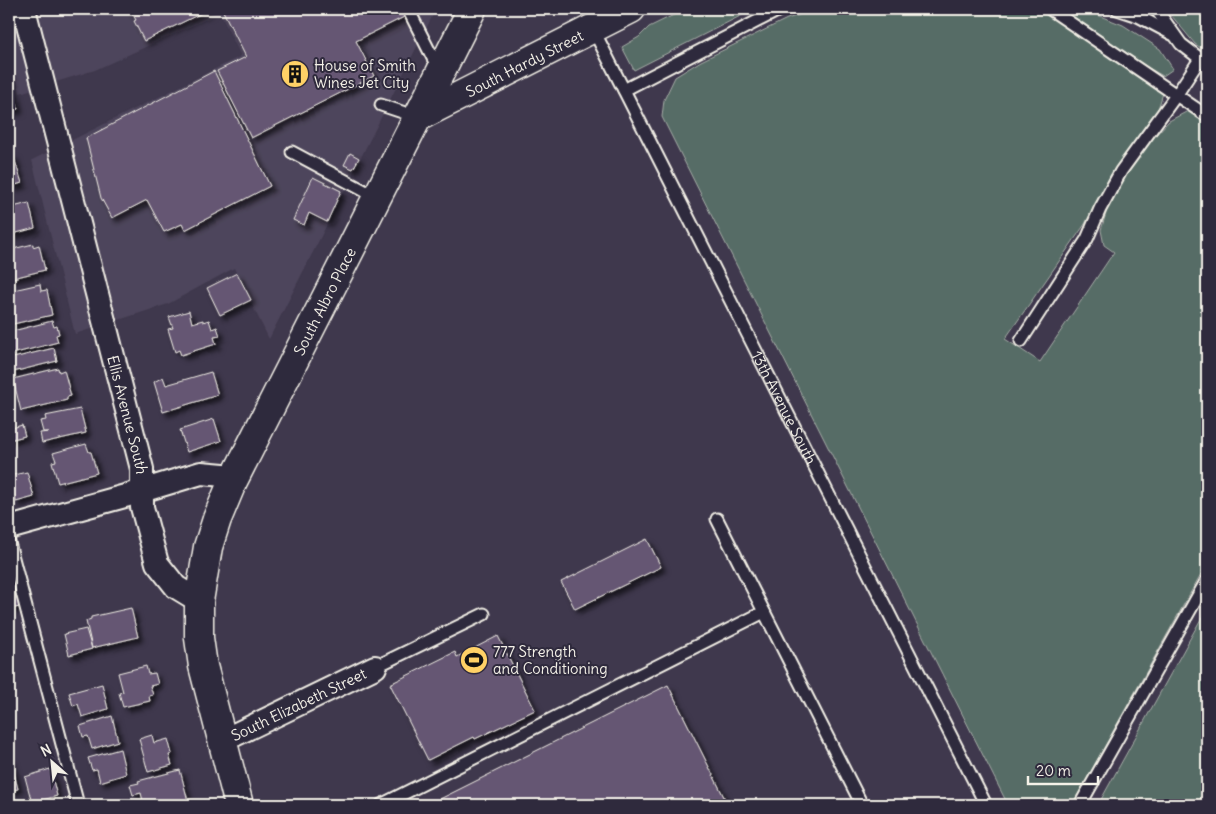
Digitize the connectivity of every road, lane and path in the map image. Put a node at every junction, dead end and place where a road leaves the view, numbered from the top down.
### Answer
1 (24, 9) edge
2 (408, 9) edge
3 (472, 9) edge
4 (631, 9) edge
5 (781, 9) edge
6 (1050, 9) edge
7 (1117, 9) edge
8 (1156, 9) edge
9 (588, 19) edge
10 (1174, 35) junction
11 (1204, 61) edge
12 (440, 73) junction
13 (624, 90) junction
14 (1177, 94) junction
15 (380, 106) dead end
16 (1207, 116) edge
17 (418, 117) junction
18 (292, 152) dead end
19 (376, 197) junction
20 (1021, 341) dead end
21 (235, 476) junction
22 (142, 491) junction
23 (717, 519) dead end
24 (9, 528) edge
25 (9, 543) edge
26 (1207, 580) edge
27 (199, 601) junction
28 (764, 612) junction
29 (484, 614) dead end
30 (374, 667) joint
31 (222, 741) junction
32 (78, 805) edge
33 (239, 805) edge
34 (381, 805) edge
35 (862, 805) edge
36 (986, 805) edge
37 (1080, 805) edge

1 - 22 street, Ellis Avenue South
2 - 12 lane
3 - 12 street, South Albro Place
4 - 9 street, South Hardy Street
5 - 13 lane
6 - 14 lane
7 - 10 lane
8 - 10 lane
9 - 13 lane, 13th Avenue South
9 - 17 street, South Hardy Street
10 - 11 lane
11 - 14 lane
12 - 17 street, South Albro Place
13 - 36 lane, 13th Avenue South
14 - 16 lane
14 - 20 lane
15 - 17 lane
17 - 19 street, South Albro Place
18 - 19 lane
19 - 21 street, South Albro Place
21 - 22 street
21 - 27 street, South Albro Place
22 - 24 street
22 - 27 street, Ellis Avenue South
23 - 28 lane
25 - 32 lane
26 - 37 lane
27 - 31 street
28 - 34 lane
28 - 35 lane
29 - 30 lane
30 - 31 street, South Elizabeth Street
31 - 33 street

